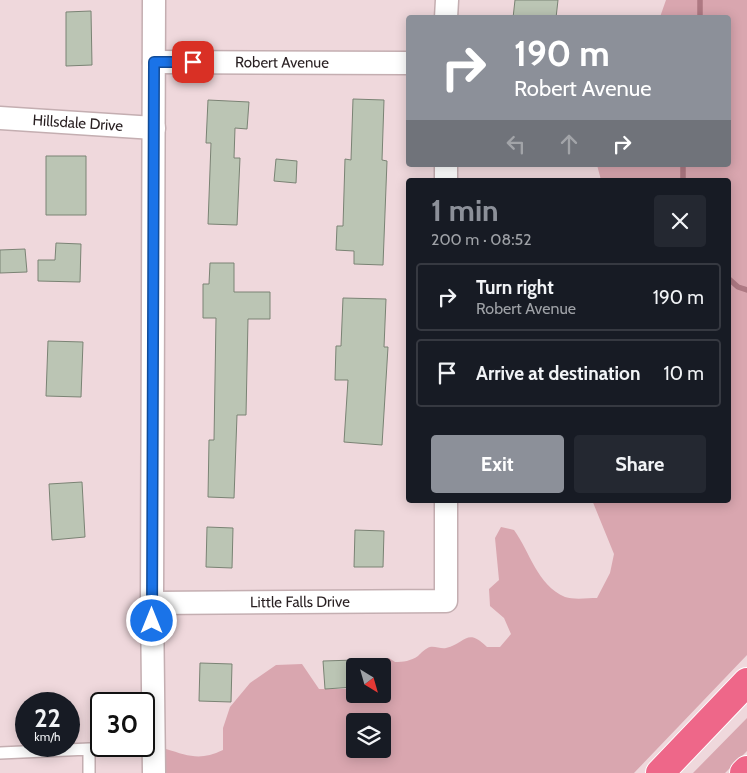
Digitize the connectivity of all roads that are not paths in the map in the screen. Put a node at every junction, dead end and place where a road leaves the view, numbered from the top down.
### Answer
1 (154, 0) edge
2 (447, 0) edge
3 (446, 15) edge
4 (154, 62) junction
5 (406, 63) edge
6 (0, 118) edge
7 (154, 128) junction
8 (446, 503) edge
9 (152, 603) junction
10 (747, 682) edge
11 (153, 692) edge
12 (89, 749) joint
13 (0, 753) edge
14 (154, 757) edge
15 (747, 770) edge
16 (90, 773) edge
17 (154, 773) edge
18 (660, 773) edge
19 (744, 773) edge

1 - 4 street
2 - 3 street
4 - 5 street, Robert Avenue
4 - 7 street
6 - 7 street, Hillsdale Drive
7 - 9 street
8 - 9 street, Little Falls Drive
9 - 11 street
10 - 18 highway
12 - 13 lane
12 - 16 lane
14 - 17 street
15 - 19 highway

